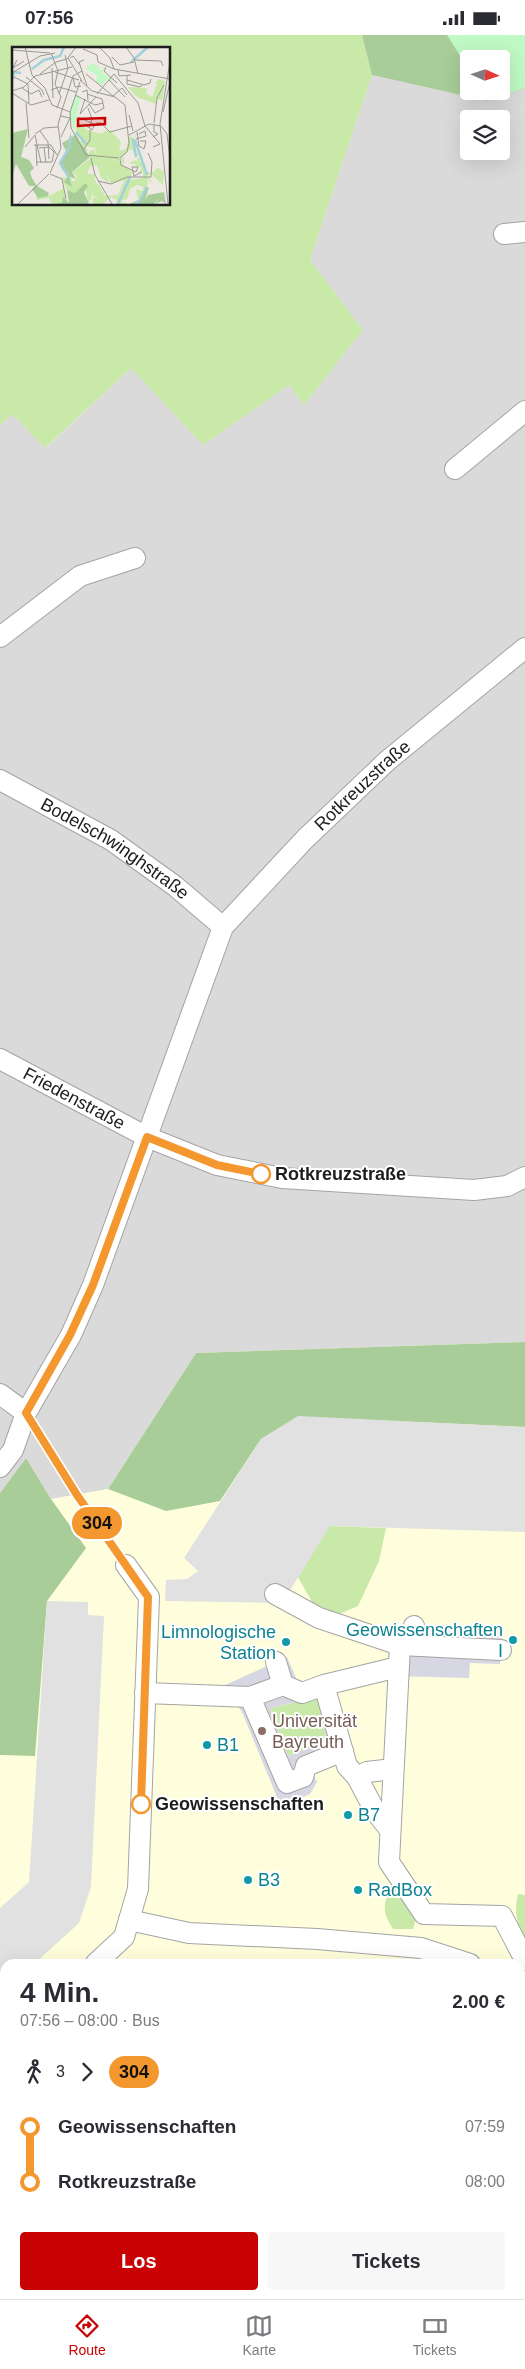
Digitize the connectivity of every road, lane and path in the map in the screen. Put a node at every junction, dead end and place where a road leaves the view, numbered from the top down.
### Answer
1 (525, 231) edge
2 (504, 235) dead end
3 (525, 411) edge
4 (454, 469) dead end
5 (135, 558) dead end
6 (0, 637) edge
7 (525, 648) edge
8 (0, 780) edge
9 (222, 927) junction
10 (0, 1059) edge
11 (147, 1137) junction
12 (525, 1177) edge
13 (0, 1394) edge
14 (26, 1413) junction
15 (0, 1467) edge
16 (126, 1565) dead end
17 (274, 1594) dead end
18 (409, 1639) junction
19 (501, 1649) dead end
20 (276, 1662) dead end
21 (398, 1667) junction
22 (283, 1685) junction
23 (324, 1685) junction
24 (145, 1693) junction
25 (250, 1697) junction
26 (343, 1751) junction
27 (393, 1769) junction
28 (357, 1777) junction
29 (390, 1830) junction
30 (129, 1919) junction
31 (100, 1959) edge
32 (455, 1959) edge
33 (524, 1959) edge

1 - 2 street
3 - 4 street
5 - 6 street
7 - 9 street, Rotkreuzstraße
8 - 9 street, Bodelschwinghstraße
9 - 11 street, Rotkreuzstraße
10 - 11 street, Friedenstraße
11 - 12 street, Friedenstraße
11 - 14 street
13 - 14 street
14 - 15 street
16 - 24 street
17 - 18 street
18 - 19 street
18 - 21 street
20 - 22 street
21 - 23 street
21 - 27 street
22 - 23 street
22 - 25 street
23 - 26 street
24 - 25 street
24 - 30 street
25 - 26 street
26 - 28 street
27 - 28 street
27 - 29 street
28 - 29 street
29 - 33 street
30 - 31 street
30 - 32 street

